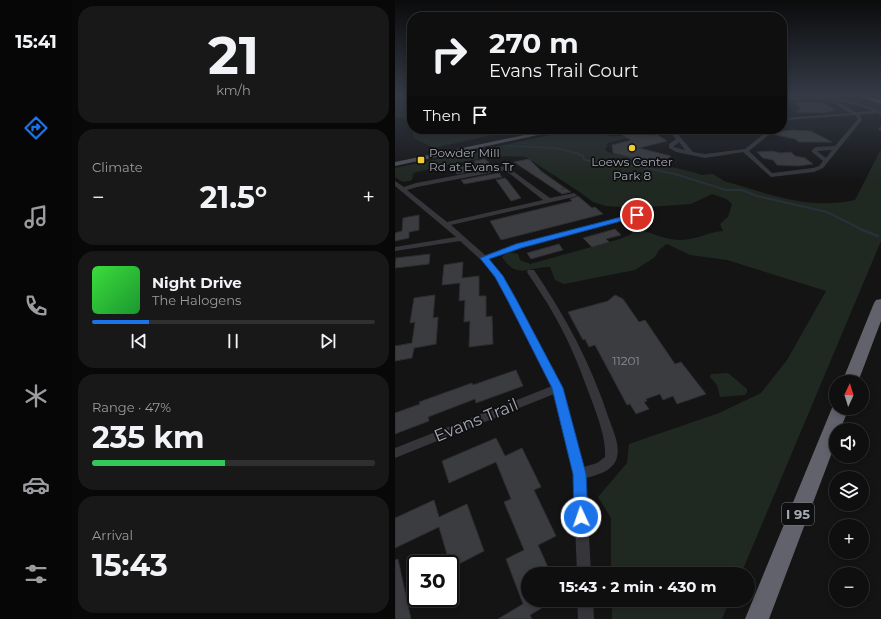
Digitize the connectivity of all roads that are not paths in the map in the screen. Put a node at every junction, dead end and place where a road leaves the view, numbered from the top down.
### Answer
1 (856, 124) edge
2 (527, 134) edge
3 (538, 134) edge
4 (674, 134) edge
5 (767, 134) edge
6 (679, 140) junction
7 (837, 148) junction
8 (460, 150) junction
9 (745, 151) junction
10 (690, 152) junction
11 (826, 161) junction
12 (395, 164) edge
13 (395, 183) edge
14 (404, 189) junction
15 (574, 195) dead end
16 (548, 200) junction
17 (637, 215) dead end
18 (447, 224) junction
19 (462, 238) junction
20 (395, 248) edge
21 (484, 258) junction
22 (531, 272) dead end
23 (881, 304) edge
24 (853, 375) edge
25 (558, 388) junction
26 (837, 415) edge
27 (395, 453) edge
28 (579, 474) junction
29 (584, 567) edge
30 (585, 607) edge
31 (586, 619) edge
32 (757, 619) edge

1 - 7 street
2 - 8 main road
3 - 8 main road
4 - 6 street
5 - 9 street
6 - 10 street
6 - 10 street
7 - 11 street
7 - 11 street
8 - 12 main road
9 - 10 street
9 - 11 street
13 - 14 street
14 - 16 street
14 - 18 street
15 - 16 street
16 - 18 street
17 - 21 street
18 - 19 street
19 - 20 street
19 - 21 street
21 - 25 street
22 - 28 street
23 - 24 highway
25 - 27 street, Evans Trail
25 - 28 street
26 - 32 highway, I 95
28 - 29 street
30 - 31 street

